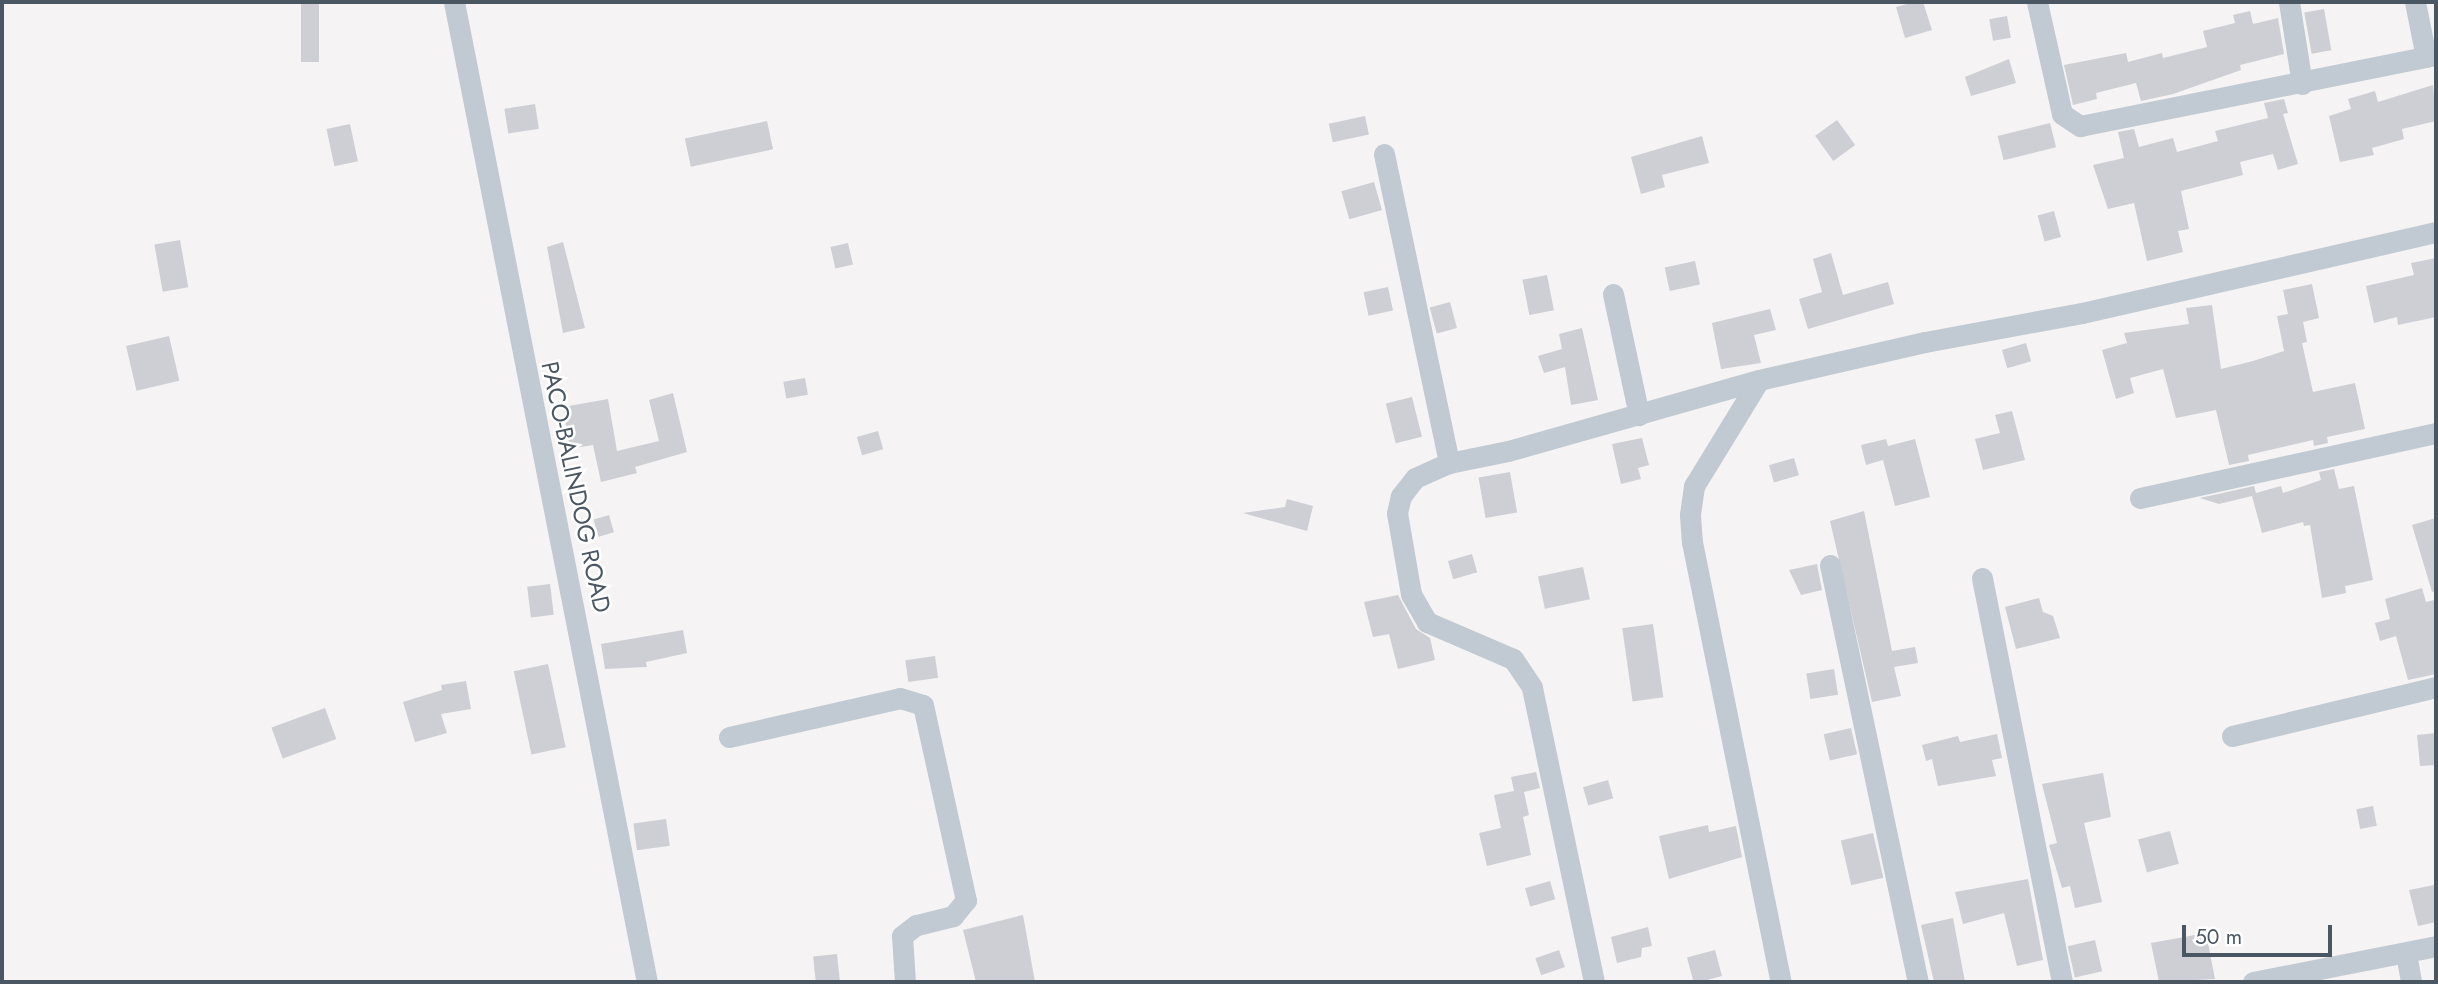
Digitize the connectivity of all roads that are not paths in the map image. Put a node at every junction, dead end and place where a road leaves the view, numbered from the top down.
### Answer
1 (454, 2) edge
2 (2037, 2) edge
3 (2289, 2) edge
4 (2414, 2) edge
5 (2431, 56) edge
6 (2302, 84) junction
7 (1384, 153) dead end
8 (2436, 232) edge
9 (1613, 294) dead end
10 (1759, 380) junction
11 (1639, 415) junction
12 (2436, 433) edge
13 (1448, 463) junction
14 (2140, 498) dead end
15 (1830, 565) dead end
16 (1982, 578) dead end
17 (2436, 687) edge
18 (2232, 736) dead end
19 (729, 737) dead end
20 (2436, 946) edge
21 (2406, 953) junction
22 (647, 982) edge
23 (905, 982) edge
24 (1594, 982) edge
25 (1782, 982) edge
26 (1918, 982) edge
27 (2062, 982) edge
28 (2253, 982) edge
29 (2411, 982) edge

1 - 22 street, PACO-BALINDOG ROAD
2 - 6 street
3 - 6 street
4 - 5 street
5 - 6 street
7 - 13 street
8 - 10 street
9 - 11 street
10 - 11 street
10 - 25 street
11 - 13 street
12 - 14 street
13 - 24 street
15 - 26 street
16 - 27 street
17 - 18 street
19 - 23 street
20 - 21 street
21 - 28 street
21 - 29 street

